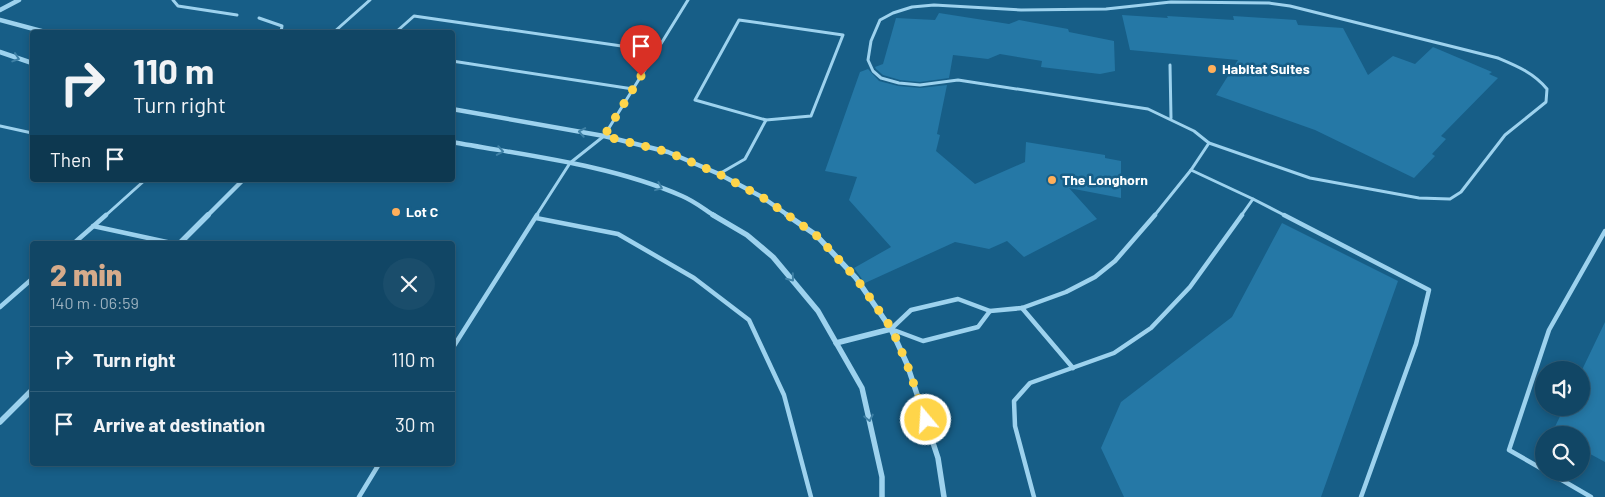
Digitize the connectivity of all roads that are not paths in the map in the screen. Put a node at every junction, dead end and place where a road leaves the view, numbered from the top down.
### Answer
1 (19, 0) edge
2 (173, 0) edge
3 (370, 0) edge
4 (688, 0) edge
5 (0, 10) edge
6 (237, 15) dead end
7 (259, 18) dead end
8 (0, 20) edge
9 (38, 30) edge
10 (281, 30) edge
11 (336, 30) edge
12 (398, 30) edge
13 (656, 51) junction
14 (0, 52) edge
15 (455, 61) edge
16 (30, 62) edge
17 (1170, 65) dead end
18 (633, 88) junction
19 (455, 110) edge
20 (1171, 118) junction
21 (766, 120) junction
22 (0, 126) edge
23 (30, 133) edge
24 (604, 136) junction
25 (455, 143) edge
26 (1209, 143) junction
27 (570, 163) junction
28 (1191, 170) junction
29 (719, 174) junction
30 (143, 182) edge
31 (241, 182) edge
32 (1253, 199) junction
33 (536, 218) junction
34 (93, 226) junction
35 (1605, 231) edge
36 (76, 241) edge
37 (163, 241) edge
38 (180, 241) edge
39 (30, 281) edge
40 (0, 307) edge
41 (1022, 308) junction
42 (990, 311) junction
43 (892, 329) junction
44 (836, 343) junction
45 (455, 344) edge
46 (1073, 368) junction
47 (30, 392) edge
48 (0, 422) edge
49 (1535, 465) edge
50 (378, 466) edge
51 (1563, 481) edge
52 (359, 497) edge
53 (811, 497) edge
54 (882, 497) edge
55 (944, 497) edge
56 (1034, 497) edge
57 (1361, 497) edge
58 (1591, 497) edge

1 - 5 street
2 - 6 lane
3 - 11 lane
4 - 13 lane
7 - 10 lane
8 - 9 street
12 - 13 lane
13 - 18 lane
14 -> 16 street
15 - 18 lane
17 - 20 lane
18 - 24 lane
24 -> 19 street
20 - 26 lane
20 - 26 lane
21 - 21 lane
21 - 29 lane
22 - 23 lane
24 - 27 lane
24 - 29 street
25 -> 27 street
26 - 28 lane
27 - 33 lane
27 -> 44 street
28 - 32 lane
28 - 41 lane
29 - 43 street
30 - 34 lane
31 - 38 street
32 - 46 lane
32 - 57 lane
33 - 45 lane
33 - 53 lane
34 - 36 lane
34 - 37 lane
35 - 49 lane
39 - 40 lane
41 - 42 lane
41 - 46 lane
42 - 43 lane
42 - 43 lane
43 - 44 street
43 - 55 street
44 -> 54 street
46 - 56 lane
47 - 48 street
50 - 52 lane
51 - 58 lane

